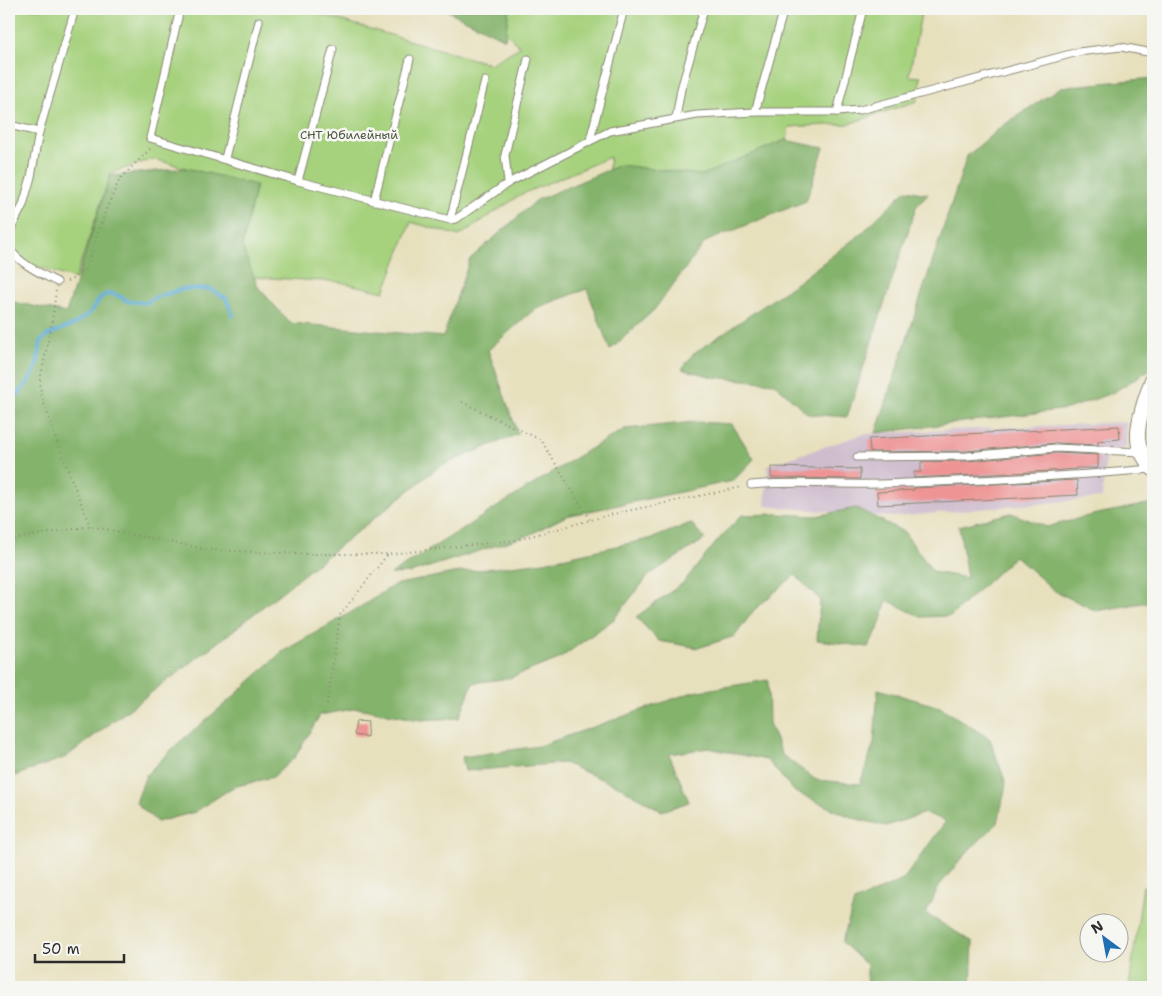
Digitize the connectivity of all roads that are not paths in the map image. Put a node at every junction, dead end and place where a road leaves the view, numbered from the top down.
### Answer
1 (75, 9) edge
2 (180, 9) edge
3 (624, 9) edge
4 (704, 9) edge
5 (784, 9) edge
6 (864, 9) edge
7 (259, 21) dead end
8 (333, 49) dead end
9 (1153, 53) edge
10 (410, 59) dead end
11 (528, 59) dead end
12 (485, 81) dead end
13 (755, 112) junction
14 (838, 112) junction
15 (676, 118) junction
16 (9, 126) edge
17 (39, 132) junction
18 (590, 140) junction
19 (225, 158) junction
20 (298, 180) junction
21 (508, 183) junction
22 (374, 201) junction
23 (450, 220) junction
24 (9, 233) edge
25 (9, 248) edge
26 (56, 282) road end
27 (1153, 377) edge
28 (1141, 452) junction
29 (856, 458) dead end
30 (1153, 469) edge
31 (752, 485) road end

1 - 17 lane
2 - 19 lane
3 - 18 lane
4 - 15 lane
5 - 13 lane
6 - 14 lane
7 - 19 lane
8 - 20 lane
9 - 14 lane
10 - 22 lane
11 - 21 lane
12 - 23 lane
13 - 14 lane
13 - 15 lane
15 - 18 lane
16 - 17 lane
17 - 24 lane
18 - 21 lane
19 - 20 lane
20 - 22 lane
21 - 23 lane
22 - 23 lane
25 - 26 lane
27 - 28 street
28 - 29 lane
28 - 30 street
30 - 31 lane

